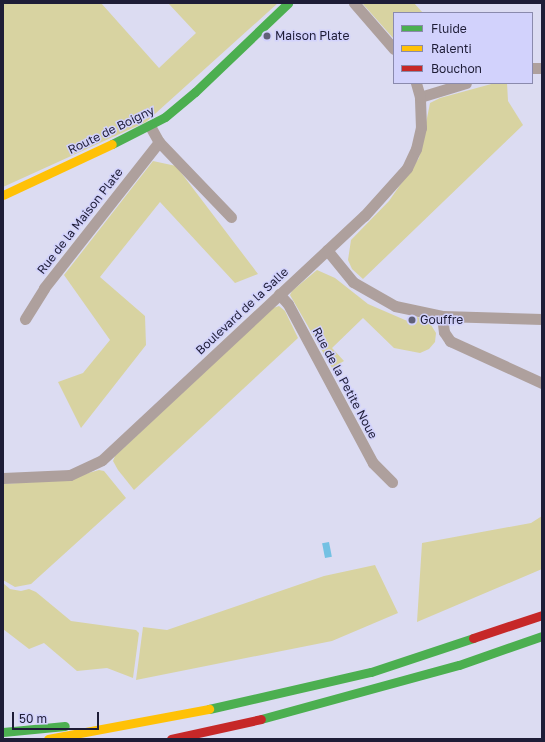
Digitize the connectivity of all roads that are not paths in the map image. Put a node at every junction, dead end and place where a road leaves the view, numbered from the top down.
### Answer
1 (288, 3) edge
2 (354, 3) edge
3 (393, 47) edge
4 (416, 84) edge
5 (463, 84) edge
6 (420, 97) junction
7 (150, 126) junction
8 (160, 142) junction
9 (3, 195) edge
10 (231, 217) dead end
11 (327, 250) junction
12 (279, 294) junction
13 (442, 316) junction
14 (25, 319) dead end
15 (542, 319) edge
16 (542, 383) edge
17 (3, 478) edge
18 (392, 482) dead end
19 (542, 615) edge
20 (542, 636) edge
21 (153, 720) junction
22 (3, 732) edge
23 (202, 732) junction
24 (48, 739) edge
25 (159, 739) edge
26 (171, 739) edge

1 - 7 main road, Route de Boigny
2 - 3 street
4 - 6 street, Boulevard de la Salle
5 - 6 street
6 - 11 street, Boulevard de la Salle
7 - 8 street
7 - 9 main road, Route de Boigny
8 - 10 street
8 - 14 street, Rue de la Maison Plate
11 - 12 street, Boulevard de la Salle
11 - 13 street
12 - 17 street, Boulevard de la Salle
12 - 18 street, Rue de la Petite Noue
13 - 15 street
13 - 16 street
19 - 21 main road
20 - 23 main road
21 - 22 main road
21 - 24 main road
23 - 25 main road
23 - 26 main road

